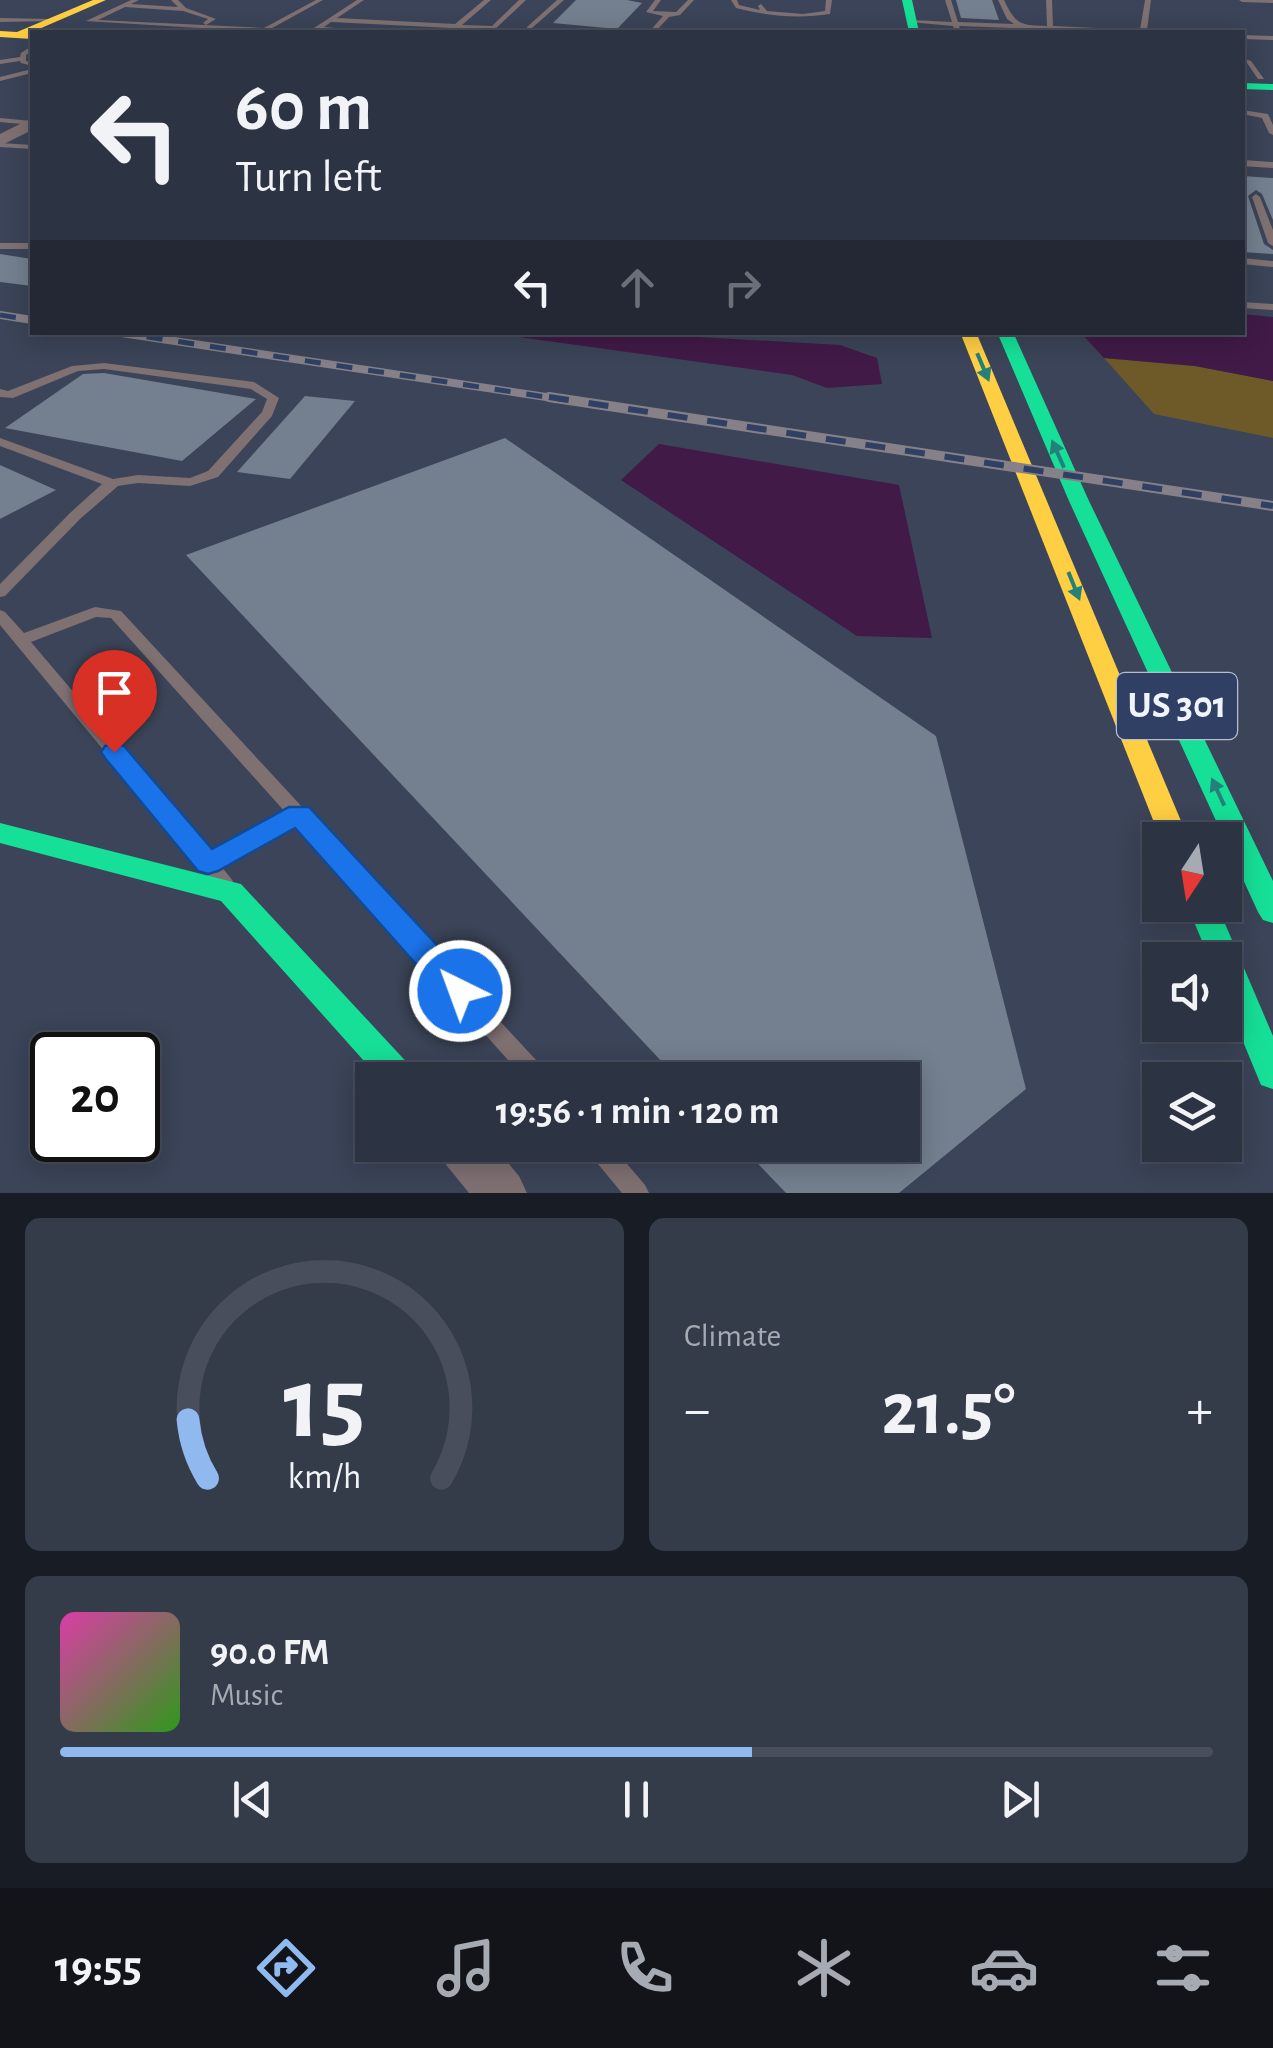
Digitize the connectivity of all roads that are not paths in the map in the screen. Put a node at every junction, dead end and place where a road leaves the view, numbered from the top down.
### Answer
1 (136, 0) edge
2 (174, 0) edge
3 (320, 0) edge
4 (361, 0) edge
5 (488, 0) edge
6 (523, 0) edge
7 (561, 0) edge
8 (658, 0) edge
9 (690, 0) edge
10 (734, 0) edge
11 (948, 0) edge
12 (1001, 0) edge
13 (1049, 0) edge
14 (1148, 0) edge
15 (1242, 0) edge
16 (1273, 2) edge
17 (828, 4) edge
18 (110, 6) edge
19 (184, 9) junction
20 (763, 9) junction
21 (781, 10) dead end
22 (808, 10) dead end
23 (511, 12) junction
24 (546, 14) junction
25 (667, 15) junction
26 (212, 19) junction
27 (0, 20) edge
28 (330, 20) junction
29 (912, 20) edge
30 (89, 22) junction
31 (281, 22) junction
32 (456, 26) junction
33 (1022, 27) junction
34 (1050, 28) junction
35 (197, 29) edge
36 (957, 29) edge
37 (48, 30) edge
38 (59, 30) edge
39 (346, 30) edge
40 (451, 30) edge
41 (491, 30) edge
42 (530, 30) edge
43 (654, 30) edge
44 (1097, 30) edge
45 (1144, 30) edge
46 (1245, 37) edge
47 (1273, 38) edge
48 (25, 39) edge
49 (1245, 61) edge
50 (0, 62) edge
51 (30, 67) edge
52 (30, 69) edge
53 (5, 77) edge
54 (1258, 81) edge
55 (1245, 113) edge
56 (0, 120) edge
57 (30, 123) edge
58 (30, 124) edge
59 (1273, 133) edge
60 (0, 143) edge
61 (30, 147) edge
62 (1245, 163) edge
63 (1273, 166) edge
64 (1256, 197) dead end
65 (1273, 243) edge
66 (0, 246) edge
67 (30, 246) edge
68 (1245, 261) edge
69 (1273, 264) edge
70 (1245, 305) edge
71 (1273, 307) edge
72 (969, 335) edge
73 (1006, 335) edge
74 (0, 392) edge
75 (0, 442) edge
76 (111, 483) junction
77 (0, 592) edge
78 (0, 616) edge
79 (21, 640) junction
80 (299, 814) junction
81 (1169, 822) edge
82 (0, 834) edge
83 (208, 864) junction
84 (232, 892) junction
85 (1273, 912) edge
86 (1209, 922) edge
87 (386, 1062) edge
88 (524, 1062) edge
89 (1273, 1075) edge
90 (610, 1162) edge
91 (636, 1193) edge

1 - 18 lane
2 - 19 lane
3 - 31 lane
4 - 28 lane
5 - 32 lane
6 - 23 lane
7 - 24 lane
8 - 25 lane
9 - 25 lane
10 - 20 lane
11 - 36 lane
12 - 33 lane
13 - 34 lane
14 - 45 lane
15 - 16 lane
17 - 20 lane
17 - 22 lane
18 - 19 lane
18 - 26 lane
18 - 30 lane
18 - 37 main road
19 - 26 lane
20 - 21 lane
23 - 24 lane
23 - 41 lane
24 - 42 lane
25 - 43 lane
26 - 31 lane
26 - 35 lane
27 - 48 lane
28 - 32 lane
28 - 39 lane
29 - 36 lane
30 - 35 lane
30 - 38 lane
31 - 35 lane
32 - 40 lane
32 - 41 lane
33 - 34 lane
33 - 36 lane
34 - 44 lane
46 - 47 lane
48 - 50 lane
48 - 51 lane
49 - 54 lane
52 - 53 lane
55 - 59 lane
56 - 57 lane
58 - 60 street
60 - 61 lane
62 - 63 lane
64 - 65 lane
66 - 67 lane
68 - 69 lane
70 - 71 lane
72 -> 81 main road, US 301
85 -> 73 main road, US 301
74 - 76 lane
75 - 76 lane
76 - 77 lane
78 - 79 lane
79 - 80 lane
79 - 83 lane
80 - 83 lane
80 - 88 lane
82 - 84 main road
83 - 84 lane
84 - 87 main road
86 - 89 main road
90 - 91 lane

